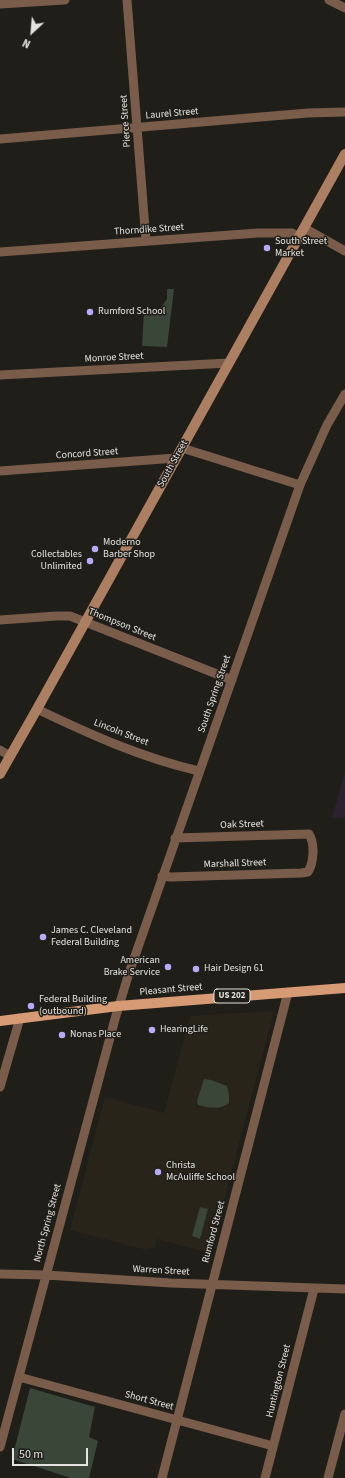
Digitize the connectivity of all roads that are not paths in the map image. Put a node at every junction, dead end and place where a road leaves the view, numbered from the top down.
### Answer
1 (65, 0) edge
2 (127, 0) edge
3 (328, 0) edge
4 (0, 4) edge
5 (345, 8) edge
6 (345, 112) edge
7 (138, 128) junction
8 (0, 139) edge
9 (345, 154) edge
10 (301, 232) junction
11 (146, 241) junction
12 (345, 251) edge
13 (0, 252) edge
14 (229, 363) junction
15 (0, 375) edge
16 (345, 394) edge
17 (182, 448) junction
18 (176, 458) junction
19 (0, 471) edge
20 (300, 485) junction
21 (0, 620) edge
22 (85, 621) junction
23 (232, 680) junction
24 (37, 709) junction
25 (0, 750) edge
26 (10, 756) junction
27 (199, 771) junction
28 (0, 774) edge
29 (175, 838) junction
30 (308, 872) joint
31 (162, 876) junction
32 (345, 988) edge
33 (288, 992) junction
34 (118, 1006) junction
35 (20, 1018) junction
36 (0, 1021) edge
37 (0, 1087) edge
38 (0, 1274) edge
39 (46, 1275) junction
40 (212, 1285) junction
41 (314, 1289) junction
42 (345, 1290) edge
43 (19, 1377) junction
44 (345, 1414) edge
45 (177, 1420) junction
46 (273, 1446) junction
47 (0, 1447) edge
48 (162, 1478) edge
49 (265, 1478) edge
50 (328, 1478) edge

1 - 4 street
2 - 7 street, Pierce Street
3 - 5 street
6 - 7 street, Laurel Street
7 - 8 street, Laurel Street
7 - 11 street, Pierce Street
9 - 10 main road, South Street
10 - 11 street, Thorndike Street
10 - 12 street, Thorndike Street
10 - 14 main road, South Street
11 - 13 street, Thorndike Street
14 - 15 street, Monroe Street
14 - 17 main road, South Street
16 - 20 street, South Spring Street
17 - 18 main road, South Street
17 - 20 street
18 - 19 street, Concord Street
18 - 22 main road, South Street
20 - 23 street, South Spring Street
21 - 22 street, Thompson Street
22 - 23 street, Thompson Street
22 - 24 main road, South Street
23 - 27 street, South Spring Street
24 - 26 main road, South Street
24 - 27 street, Lincoln Street
25 - 26 street
26 - 28 main road, South Street
27 - 29 street, South Spring Street
29 - 30 street, Oak Street
29 - 31 street, South Spring Street
30 - 31 street, Marshall Street
31 - 34 street, South Spring Street
32 - 33 main road, Pleasant Street / US 202
33 - 34 main road, Pleasant Street / US 202
33 - 40 street, Rumford Street
34 - 35 main road, Pleasant Street / US 202
34 - 39 street, North Spring Street
35 - 36 main road, Pleasant Street / US 202
35 - 37 street
38 - 39 street, Warren Street
39 - 40 street, Warren Street
39 - 43 street, North Spring Street
40 - 41 street, Warren Street
40 - 45 street, Rumford Street
41 - 42 street, Warren Street
41 - 46 street, Huntington Street
43 - 45 street, Short Street
43 - 47 street, North Spring Street
44 - 50 street
45 - 46 street, Short Street
45 - 48 street, Rumford Street
46 - 49 street, Huntington Street

